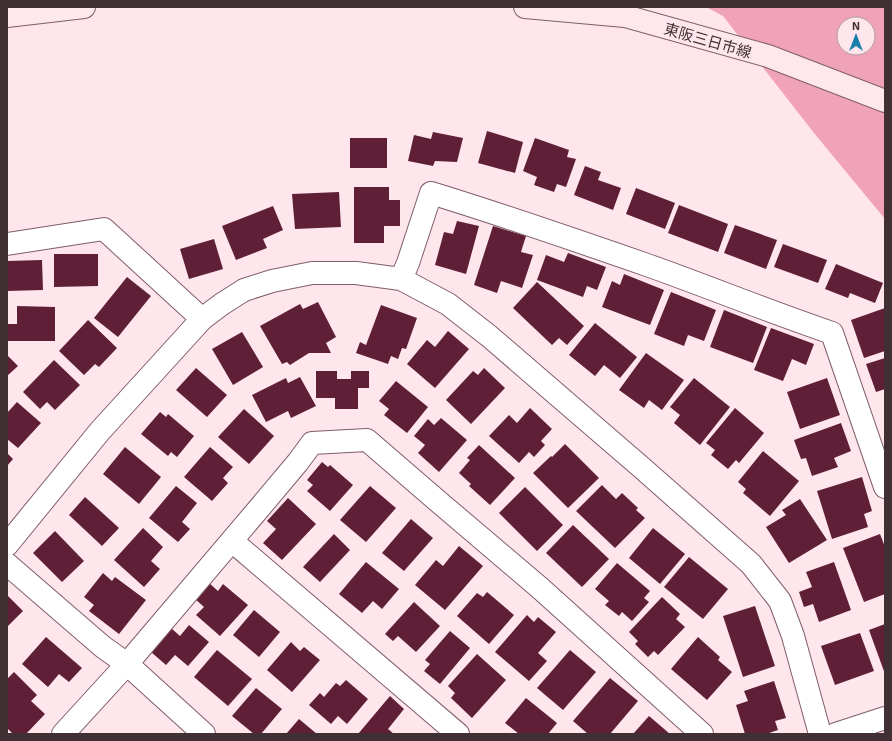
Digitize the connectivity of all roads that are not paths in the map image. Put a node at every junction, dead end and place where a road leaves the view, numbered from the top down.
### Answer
1 (84, 7) edge
2 (525, 7) edge
3 (7, 16) edge
4 (885, 101) edge
5 (7, 244) edge
6 (401, 279) junction
7 (202, 319) junction
8 (885, 487) edge
9 (232, 540) junction
10 (7, 545) edge
11 (7, 564) edge
12 (126, 664) junction
13 (885, 718) edge
14 (63, 734) edge
15 (204, 734) edge
16 (458, 734) edge
17 (702, 734) edge
18 (820, 734) edge
19 (836, 734) edge

1 - 3 main road
2 - 4 main road, 東阪三日市線
5 - 7 street
6 - 7 street
6 - 8 street
6 - 18 street
7 - 10 street
9 - 12 street
9 - 16 street
9 - 17 street
11 - 12 street
12 - 14 street
12 - 15 street
13 - 19 street

